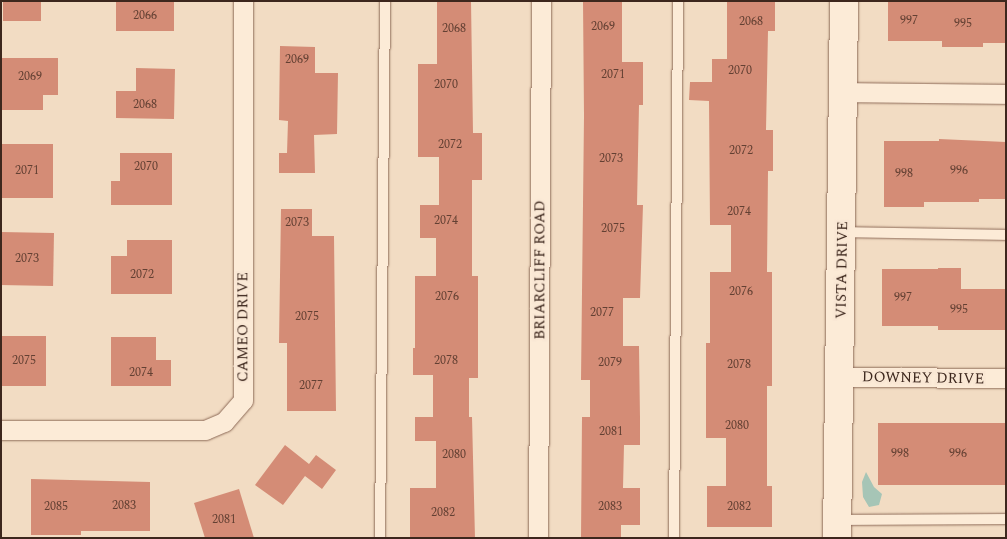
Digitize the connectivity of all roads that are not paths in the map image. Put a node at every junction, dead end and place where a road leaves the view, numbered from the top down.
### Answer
1 (243, 1) edge
2 (385, 1) edge
3 (542, 1) edge
4 (678, 1) edge
5 (844, 1) edge
6 (844, 92) junction
7 (1006, 94) edge
8 (842, 232) junction
9 (1006, 235) edge
10 (840, 377) junction
11 (1006, 378) edge
12 (1, 430) edge
13 (1006, 519) edge
14 (837, 529) edge
15 (380, 538) edge
16 (538, 538) edge
17 (674, 538) edge

1 - 12 street, CAMEO DRIVE
2 - 15 lane
3 - 16 street, BRIARCLIFF ROAD
4 - 17 lane
5 - 6 street, VISTA DRIVE
6 - 7 street
6 - 8 street, VISTA DRIVE
8 - 9 lane
8 - 10 street, VISTA DRIVE
10 - 11 street, DOWNEY DRIVE
10 - 14 street, VISTA DRIVE
13 - 14 lane

